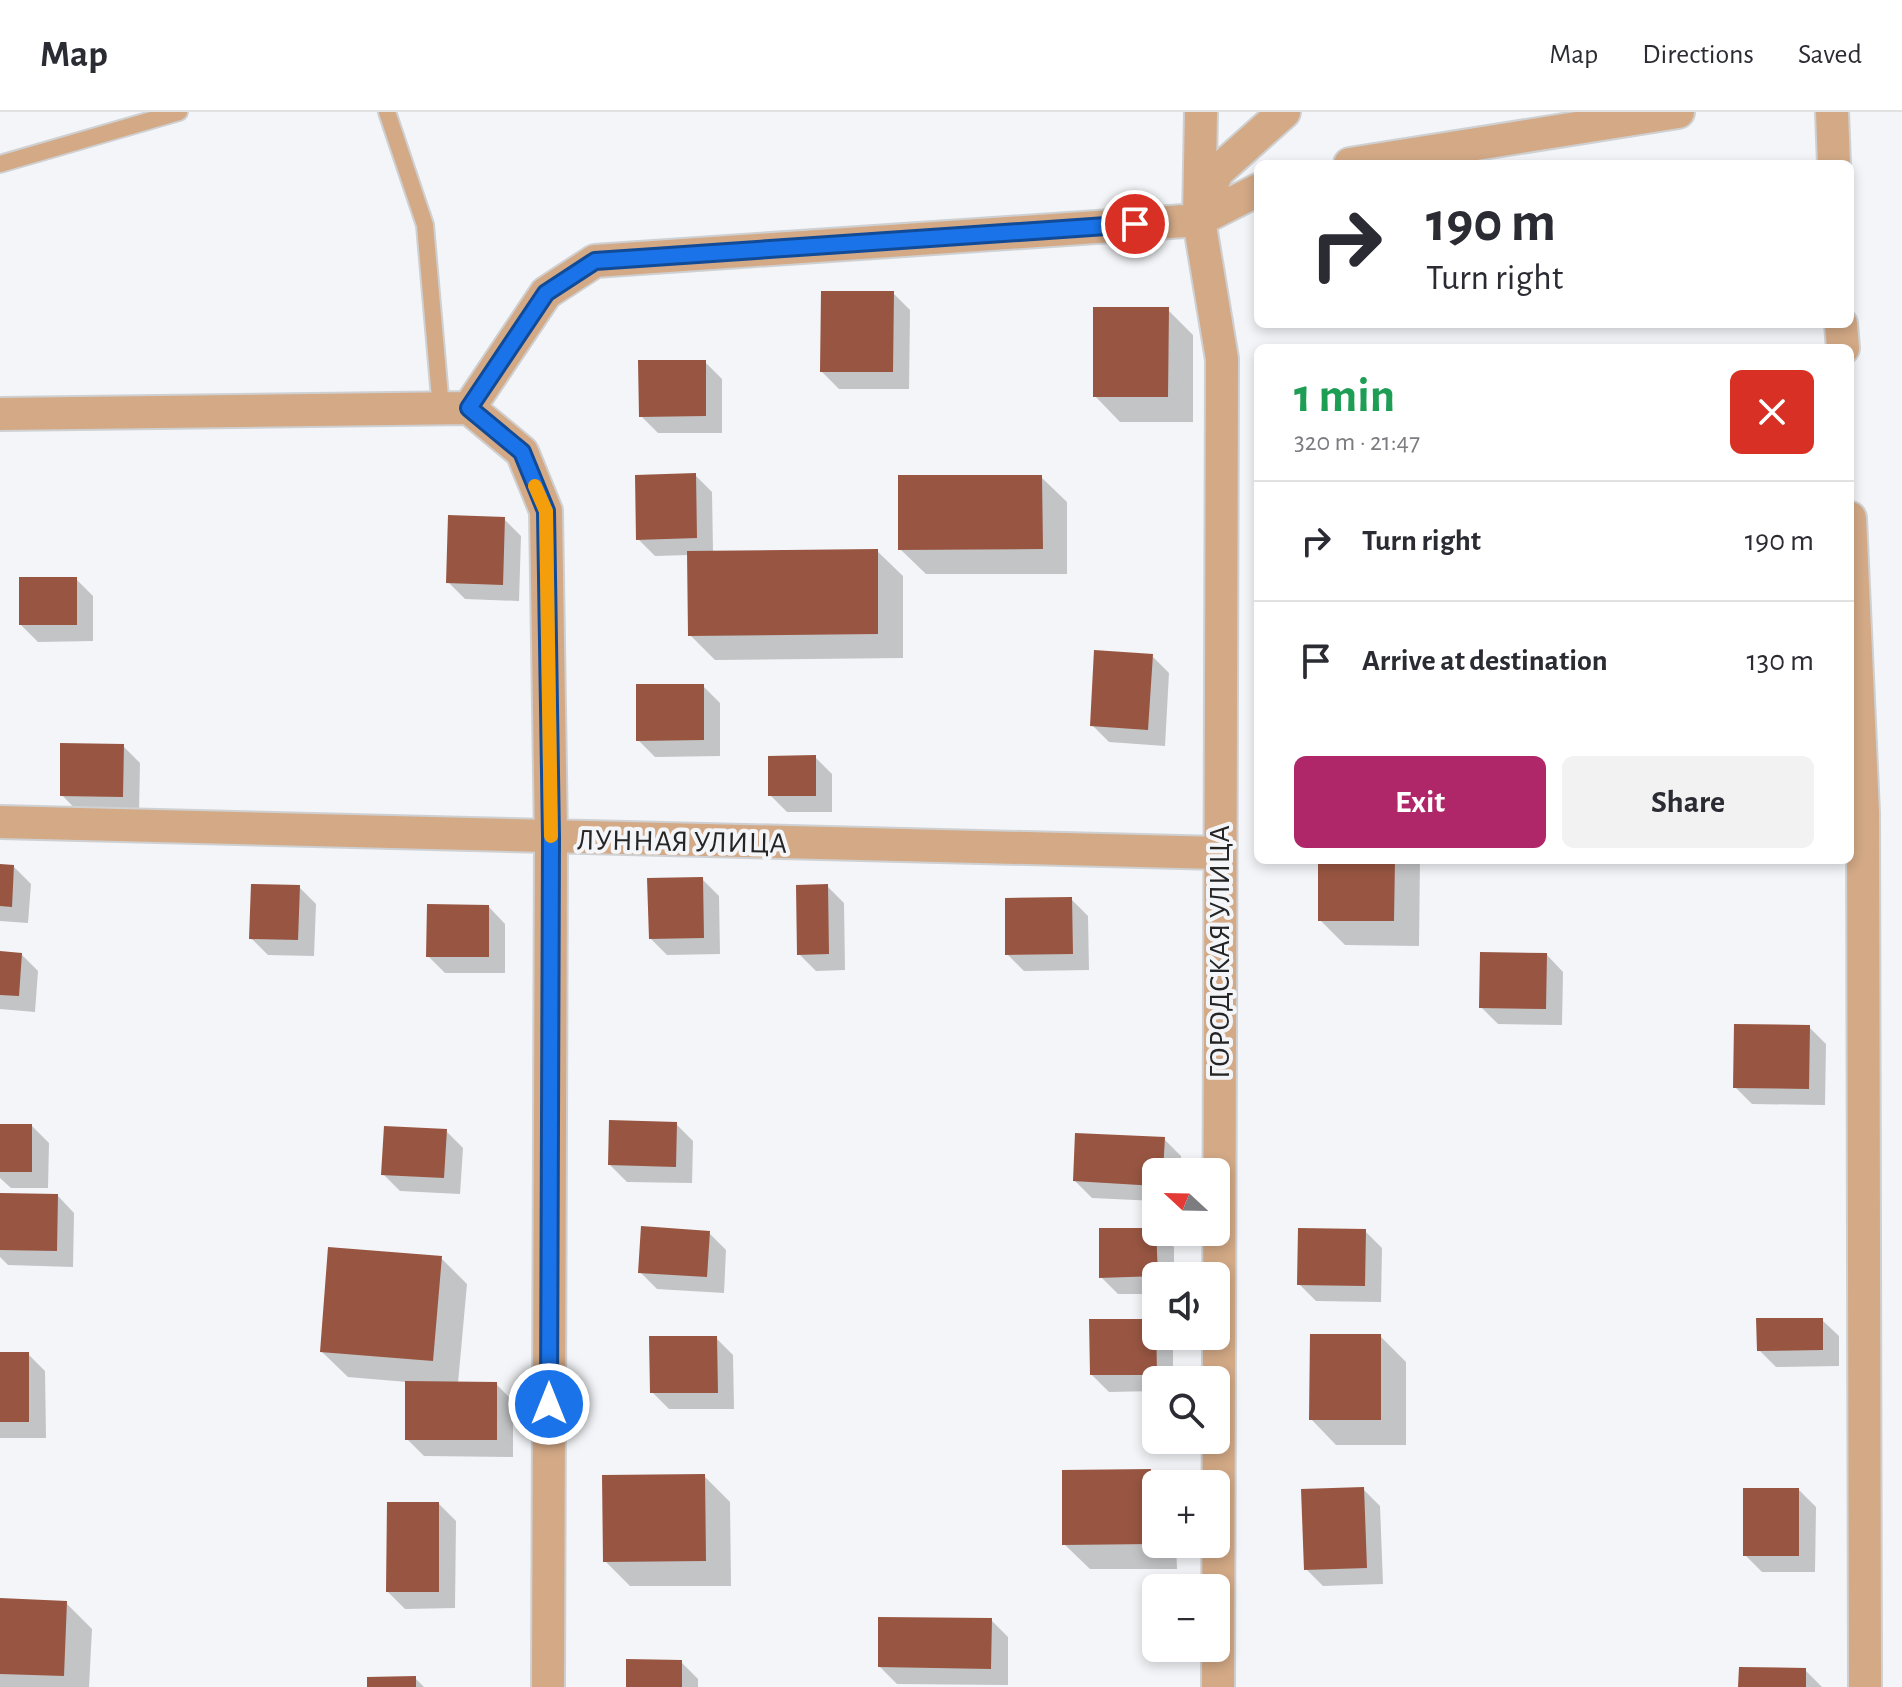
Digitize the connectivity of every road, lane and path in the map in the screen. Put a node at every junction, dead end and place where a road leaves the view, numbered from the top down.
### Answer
1 (179, 112) edge
2 (387, 112) edge
3 (1201, 112) edge
4 (1284, 112) edge
5 (1678, 112) edge
6 (1832, 112) edge
7 (1375, 160) edge
8 (1834, 160) edge
9 (0, 164) edge
10 (1254, 192) edge
11 (1199, 220) junction
12 (455, 408) junction
13 (0, 414) edge
14 (1854, 609) edge
15 (0, 822) edge
16 (551, 838) junction
17 (1219, 853) junction
18 (548, 1687) edge
19 (1218, 1687) edge
20 (1865, 1687) edge

1 - 9 lane
2 - 12 lane
3 - 11 street, ГОРОДСКАЯ УЛИЦА
4 - 11 street
5 - 7 street
6 - 8 street
10 - 11 street
11 - 12 street
11 - 17 street, ГОРОДСКАЯ УЛИЦА
12 - 13 street
12 - 16 street
14 - 20 street
15 - 16 street, ЛУННАЯ УЛИЦА
16 - 17 street, ЛУННАЯ УЛИЦА
16 - 18 street
17 - 19 street, ГОРОДСКАЯ УЛИЦА

